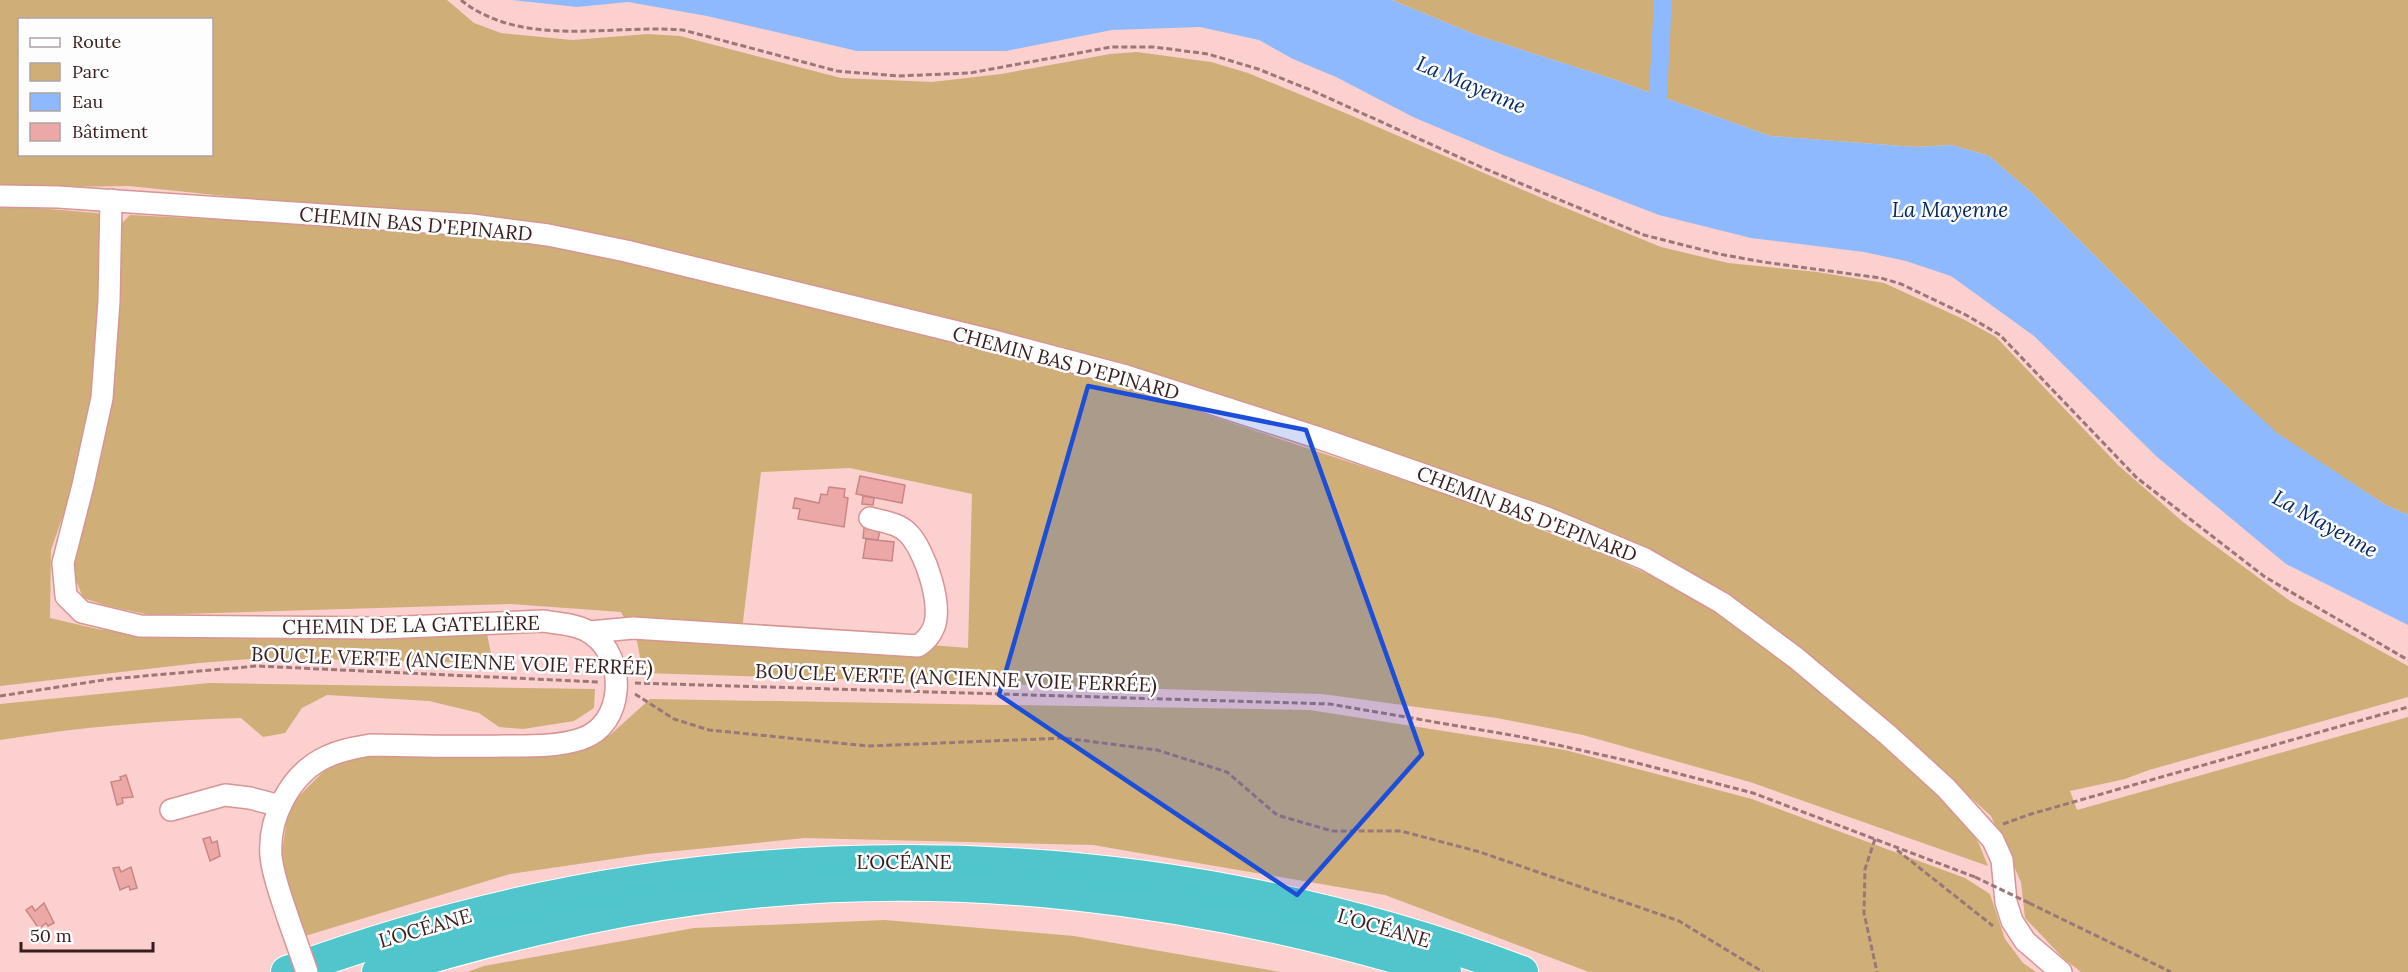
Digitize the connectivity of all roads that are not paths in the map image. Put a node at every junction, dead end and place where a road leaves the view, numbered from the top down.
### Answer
1 (0, 196) edge
2 (111, 200) junction
3 (870, 518) dead end
4 (590, 632) junction
5 (280, 806) junction
6 (171, 810) dead end
7 (287, 972) edge
8 (307, 972) edge
9 (378, 972) edge
10 (1445, 972) edge
11 (1522, 972) edge
12 (2061, 972) edge

1 - 2 street, CHEMIN BAS D'EPINARD
2 - 4 street, CHEMIN DE LA GATELIÈRE
2 - 12 street, CHEMIN BAS D'EPINARD
3 - 4 street
4 - 5 street
5 - 6 street
5 - 8 street, bridge
7 - 11 highway, L’OCÉANE
9 - 10 highway, L’OCÉANE

